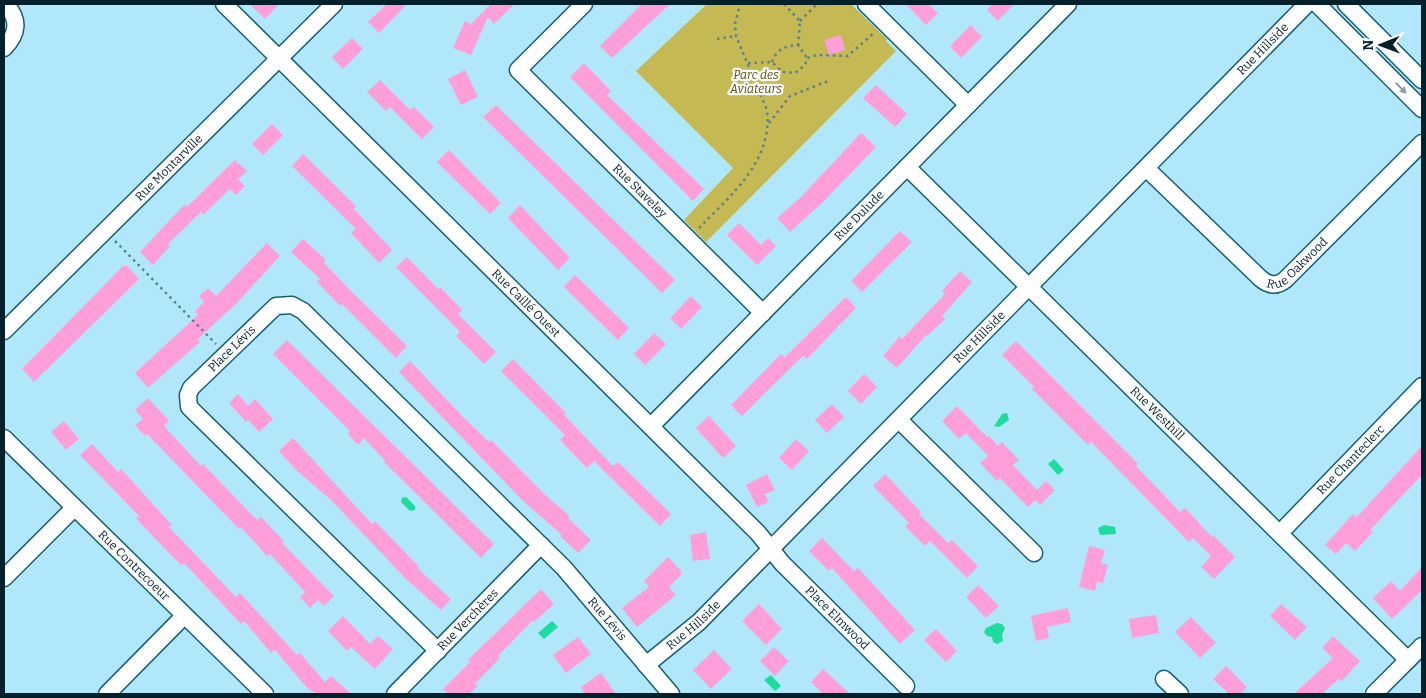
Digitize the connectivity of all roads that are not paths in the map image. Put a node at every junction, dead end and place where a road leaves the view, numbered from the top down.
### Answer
1 (5, 4) edge
2 (224, 4) edge
3 (334, 4) edge
4 (584, 4) edge
5 (866, 4) edge
6 (1068, 4) edge
7 (1307, 4) edge
8 (1317, 4) edge
9 (1346, 4) edge
10 (4, 48) edge
11 (279, 59) junction
12 (1422, 80) edge
13 (968, 104) junction
14 (1422, 109) edge
15 (1422, 143) edge
16 (907, 167) junction
17 (1146, 168) junction
18 (1028, 288) junction
19 (763, 313) junction
20 (4, 330) edge
21 (1422, 386) edge
22 (899, 420) junction
23 (651, 426) junction
24 (4, 438) edge
25 (74, 508) junction
26 (1280, 533) junction
27 (541, 545) junction
28 (772, 548) junction
29 (1034, 553) dead end
30 (4, 578) edge
31 (184, 616) junction
32 (1422, 646) edge
33 (438, 651) junction
34 (1408, 660) junction
35 (646, 665) junction
36 (1164, 678) dead end
37 (906, 686) dead end
38 (107, 694) edge
39 (265, 694) edge
40 (394, 694) edge
41 (671, 694) edge
42 (1180, 694) edge
43 (1374, 694) edge

1 - 10 street
2 - 11 street, Rue Caillé Ouest
3 - 11 street, Rue Montarville
4 - 19 street, Rue Staveley
5 - 13 street
6 - 13 street, Rue Dulude
7 - 17 street, Rue Hillside
8 -> 14 street
9 - 12 street
11 - 20 street, Rue Montarville
11 - 23 street, Rue Caillé Ouest
13 - 16 street, Rue Dulude
15 - 17 street, Rue Oakwood
16 - 18 street, Rue Westhill
16 - 19 street, Rue Dulude
17 - 18 street, Rue Hillside
18 - 22 street, Rue Hillside
18 - 26 street, Rue Westhill
19 - 23 street, Rue Dulude
21 - 26 street, Rue Chanteclerc
22 - 28 street, Rue Hillside
22 - 29 street
23 - 28 street, Rue Caillé Ouest
24 - 25 street, Rue Contrecoeur
25 - 30 street
25 - 31 street, Rue Contrecoeur
26 - 34 street, Rue Westhill
27 - 33 street, Rue Verchères
27 - 33 street, Place Lévis
27 - 35 street, Rue Lévis
28 - 35 street, Rue Hillside
28 - 37 street, Place Elmwood
31 - 38 street
31 - 39 street, Rue Contrecoeur
32 - 34 street
33 - 40 street, Rue Verchères
34 - 43 street
35 - 41 street, Rue Lévis
36 - 42 street

